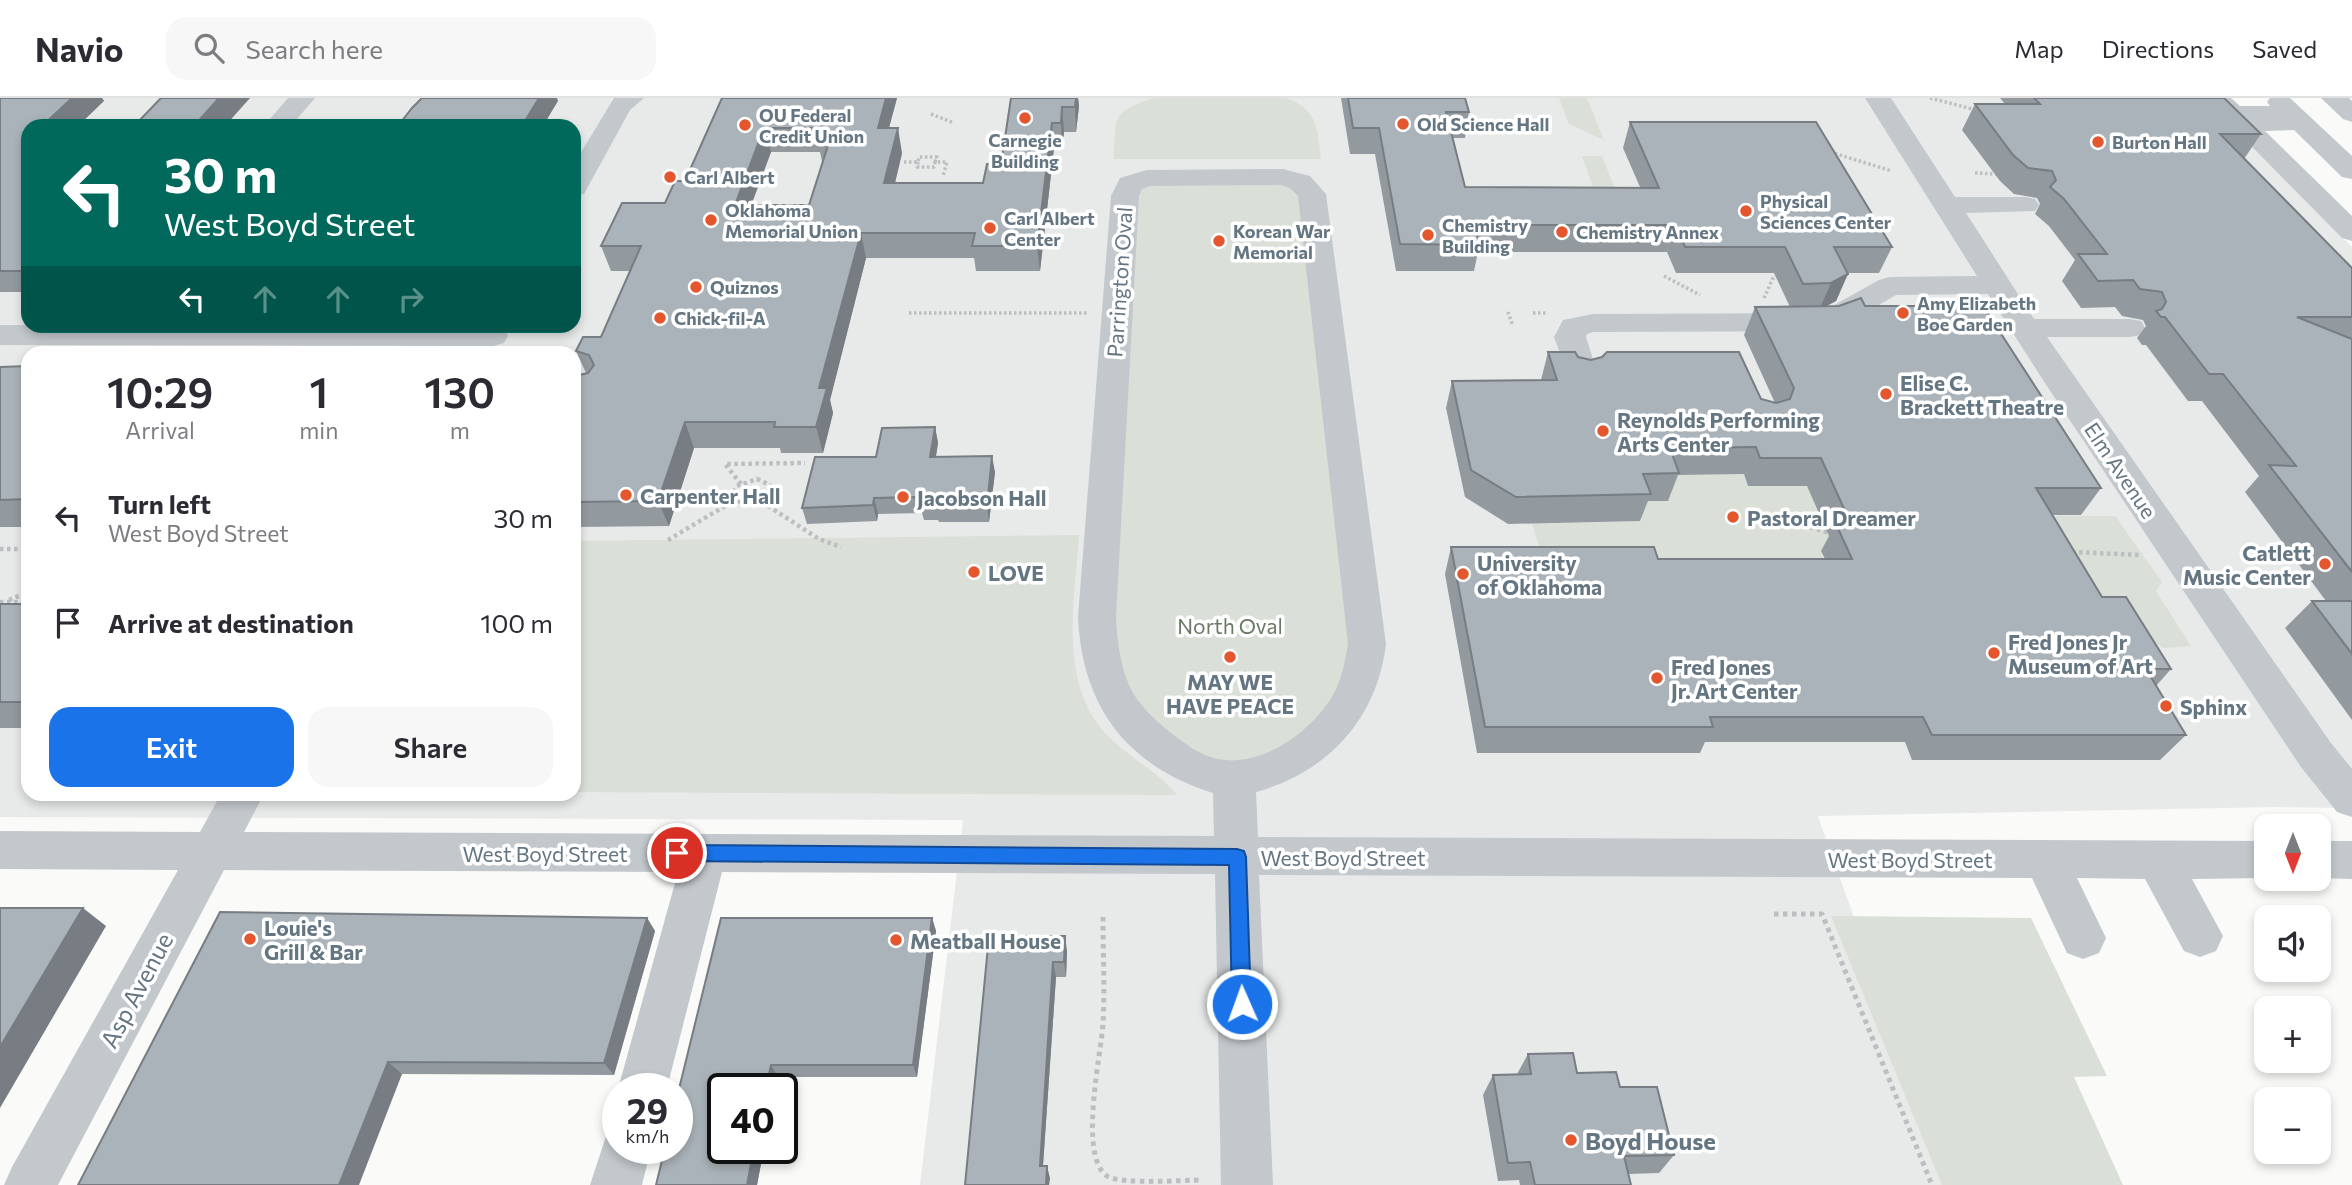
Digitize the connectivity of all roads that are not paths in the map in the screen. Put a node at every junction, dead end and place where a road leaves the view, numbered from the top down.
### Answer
1 (302, 98) edge
2 (631, 98) edge
3 (1878, 98) edge
4 (2276, 98) edge
5 (2334, 98) edge
6 (2230, 112) edge
7 (2352, 114) edge
8 (283, 119) edge
9 (2298, 119) junction
10 (2352, 171) edge
11 (581, 175) edge
12 (1948, 205) junction
13 (2025, 205) edge
14 (2346, 220) edge
15 (1999, 285) junction
16 (2026, 328) junction
17 (2130, 328) dead end
18 (0, 335) edge
19 (492, 338) edge
20 (1582, 375) edge
21 (1234, 778) junction
22 (2352, 799) edge
23 (239, 801) edge
24 (0, 850) edge
25 (211, 852) junction
26 (705, 853) junction
27 (1237, 857) junction
28 (2045, 860) junction
29 (2158, 860) junction
30 (2254, 860) edge
31 (2331, 860) edge
32 (2352, 860) edge
33 (2200, 936) dead end
34 (2083, 938) dead end
35 (646, 1073) edge
36 (622, 1164) edge
37 (1226, 1182) edge
38 (30, 1185) edge
39 (616, 1185) edge

1 - 8 street
2 - 11 street
3 - 12 street, Elm Avenue
4 - 9 street
5 - 7 street
6 - 9 street
6 - 14 street
9 - 10 street
12 - 13 street
12 - 15 street, Elm Avenue
15 - 16 street, Elm Avenue
15 - 20 street
16 - 17 street
16 - 22 street, Elm Avenue
18 - 19 street
21 - 21 street, Parrington Oval
21 - 27 street
23 - 25 street, Asp Avenue
24 - 25 street, West Boyd Street
25 - 26 street, West Boyd Street
25 - 38 street, Asp Avenue
26 - 27 street, West Boyd Street
26 - 35 street
27 - 28 street, West Boyd Street
27 - 37 street
28 - 29 street, West Boyd Street
28 - 34 street
29 - 30 street, West Boyd Street
29 - 33 street
31 - 32 street
36 - 39 street

